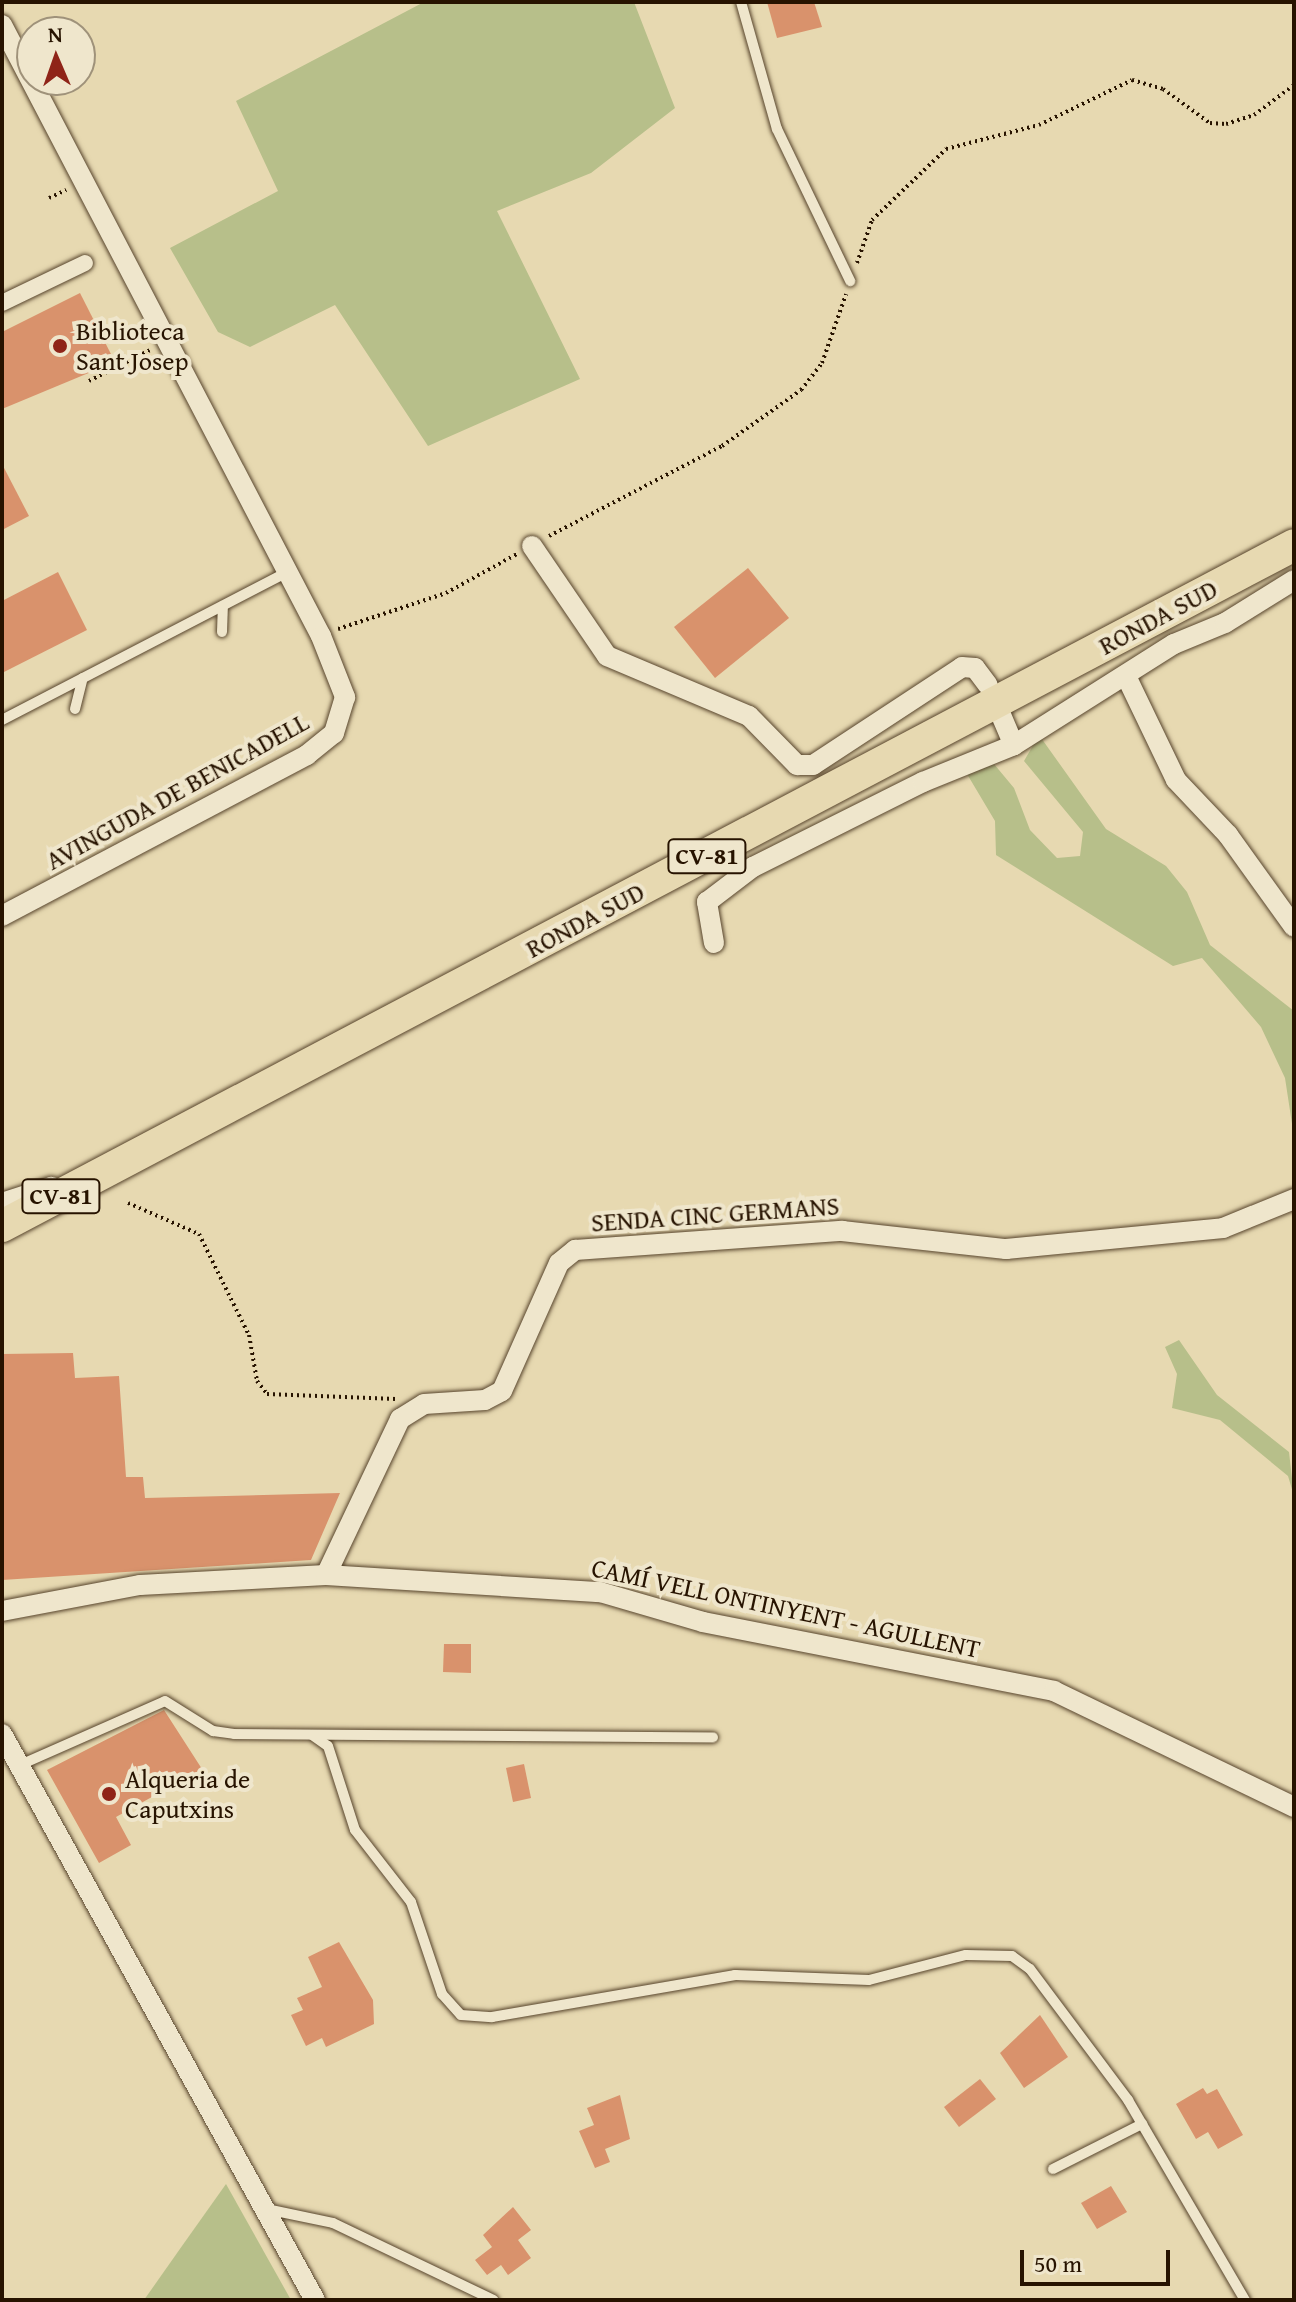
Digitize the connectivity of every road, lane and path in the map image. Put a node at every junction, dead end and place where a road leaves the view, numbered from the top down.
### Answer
1 (741, 2) edge
2 (2, 25) edge
3 (1294, 85) edge
4 (59, 176) dead end
5 (71, 198) dead end
6 (85, 263) dead end
7 (850, 281) junction
8 (2, 303) edge
9 (143, 337) dead end
10 (158, 346) junction
11 (157, 364) dead end
12 (89, 381) dead end
13 (1294, 545) edge
14 (532, 546) junction
15 (287, 572) junction
16 (1294, 580) edge
17 (223, 606) junction
18 (222, 632) dead end
19 (321, 636) junction
20 (83, 678) junction
21 (1127, 678) junction
22 (988, 685) dead end
23 (75, 709) dead end
24 (1001, 715) dead end
25 (2, 720) edge
26 (1014, 745) junction
27 (2, 916) edge
28 (1294, 927) edge
29 (714, 943) dead end
30 (119, 1166) junction
31 (1294, 1199) edge
32 (2, 1203) edge
33 (128, 1203) dead end
34 (2, 1226) edge
35 (410, 1409) junction
36 (326, 1575) junction
37 (2, 1611) edge
38 (2, 1734) edge
39 (312, 1735) junction
40 (713, 1737) dead end
41 (20, 1765) junction
42 (1294, 1807) edge
43 (1142, 2124) junction
44 (1053, 2169) dead end
45 (271, 2210) junction
46 (315, 2300) edge
47 (494, 2300) edge
48 (1245, 2300) edge

1 - 7 lane
2 - 10 street
3 - 7 path
4 - 5 path
6 - 8 street
7 - 14 path
9 - 10 path
10 - 11 path
10 - 12 path
10 - 15 street
13 - 30 main road, RONDA SUD / CV-81
14 - 19 path
14 - 22 street
15 - 17 lane
15 - 19 street
16 - 21 street
17 - 18 lane
17 - 20 lane
19 - 27 street, AVINGUDA DE BENICADELL
20 - 23 lane
20 - 25 lane
21 - 26 street
21 - 28 street
24 - 26 street
26 - 29 street
30 - 32 street
30 - 34 main road, RONDA SUD / CV-81
31 - 35 street, SENDA CINC GERMANS
33 - 35 path
35 - 36 street
36 - 37 street, CAMÍ VELL ONTINYENT - AGULLENT
36 - 42 street, CAMÍ VELL ONTINYENT - AGULLENT
38 - 41 street
39 - 40 lane
39 - 41 lane
39 - 43 lane
41 - 45 street
43 - 44 lane
43 - 48 lane
45 - 46 street
45 - 47 lane

